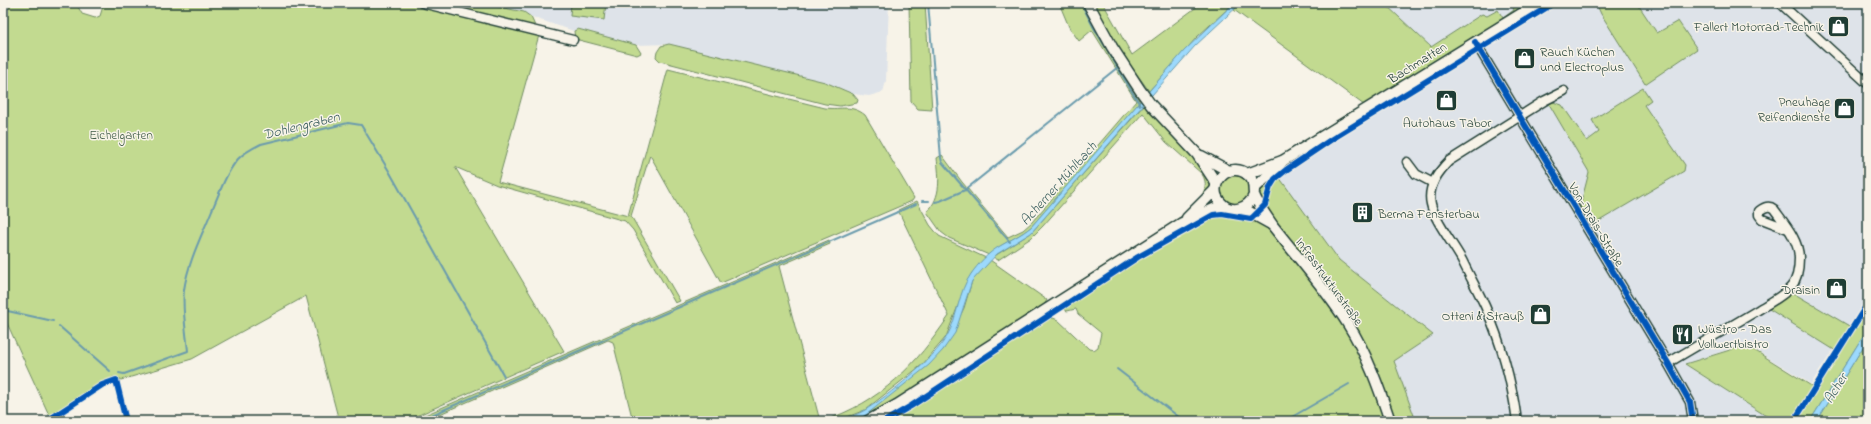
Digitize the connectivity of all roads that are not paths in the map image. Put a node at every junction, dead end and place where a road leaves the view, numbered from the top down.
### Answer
1 (422, 3) edge
2 (1088, 3) edge
3 (1539, 3) edge
4 (1780, 3) edge
5 (573, 40) dead end
6 (1475, 42) junction
7 (1868, 84) edge
8 (1564, 91) dead end
9 (1520, 117) junction
10 (1197, 154) junction
11 (1284, 160) junction
12 (1407, 162) dead end
13 (1229, 171) junction
14 (1247, 174) junction
15 (1433, 183) junction
16 (1216, 187) junction
17 (1254, 191) junction
18 (1225, 207) junction
19 (1242, 208) junction
20 (1182, 222) junction
21 (1272, 225) junction
22 (1788, 229) dead end
23 (1668, 363) junction
24 (868, 421) edge
25 (1390, 421) edge
26 (1517, 421) edge
27 (1693, 421) edge

1 - 5 street
2 - 10 street
3 - 6 street, Bachmatten
4 - 7 street
6 - 9 street, Von-Drais-Straße
6 - 11 street, Bachmatten
8 - 9 street
9 - 15 street
9 - 23 street, Von-Drais-Straße
10 - 13 street
10 - 16 street
11 - 14 street
11 - 17 street
12 - 15 street
13 - 14 street
13 - 16 street
14 - 17 street
15 - 26 street
16 - 18 street
16 - 20 street
17 - 19 street
17 - 21 street
18 - 19 street
18 - 20 street
19 - 21 street
20 - 24 street
21 - 25 street, Infrastrukturstraße
22 - 23 street
23 - 27 street, Von-Drais-Straße

